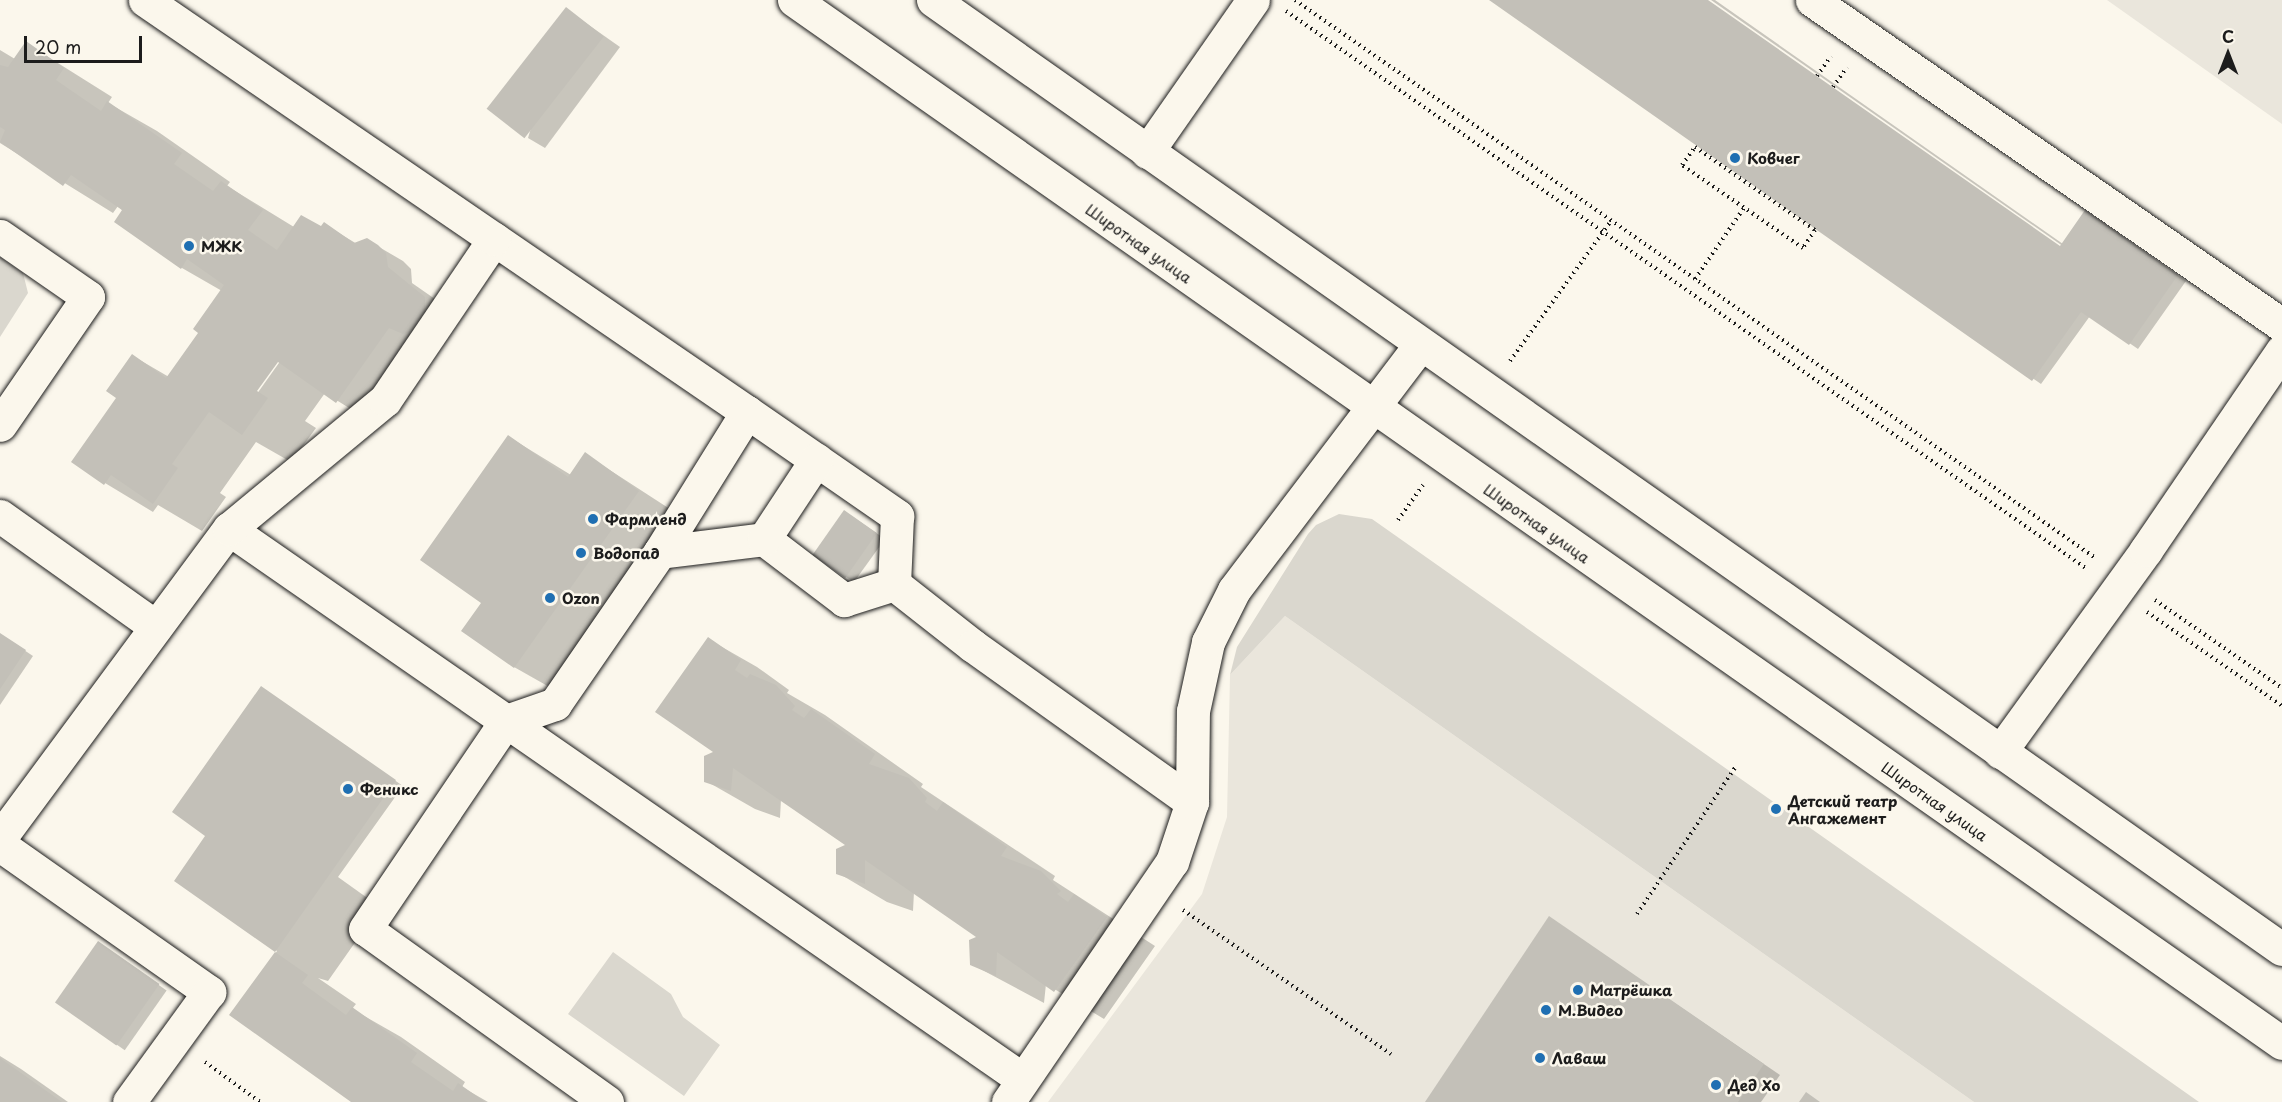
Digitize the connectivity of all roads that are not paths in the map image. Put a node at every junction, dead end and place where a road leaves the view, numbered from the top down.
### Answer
1 (145, 0) edge
2 (794, 0) edge
3 (933, 0) edge
4 (1812, 0) edge
5 (1267, 3) edge
6 (1147, 152) junction
7 (0, 236) edge
8 (494, 239) junction
9 (2282, 325) edge
10 (1420, 345) junction
11 (2282, 351) edge
12 (1373, 408) junction
13 (747, 412) junction
14 (0, 425) edge
15 (816, 460) junction
16 (0, 516) edge
17 (229, 529) junction
18 (764, 539) junction
19 (660, 552) junction
20 (894, 584) junction
21 (156, 627) junction
22 (506, 722) junction
23 (2001, 752) junction
24 (1192, 802) junction
25 (0, 838) edge
26 (0, 845) edge
27 (2282, 949) edge
28 (2282, 1043) edge
29 (1015, 1091) edge
30 (129, 1102) edge
31 (607, 1102) edge

1 - 8 main road
2 - 12 main road, Широтная улица
3 - 6 main road
4 - 9 main road
5 - 6 main road
6 - 10 main road
7 - 14 main road
8 - 13 main road
8 - 17 main road
10 - 12 main road
10 - 23 main road
11 - 23 main road
12 - 24 main road
12 - 28 main road, Широтная улица
13 - 15 main road
13 - 19 main road
15 - 18 main road
15 - 20 main road
16 - 21 main road
17 - 21 main road
17 - 22 main road
18 - 19 main road
18 - 20 main road
19 - 22 main road
20 - 24 main road
21 - 25 main road
22 - 29 main road
22 - 31 main road
23 - 27 main road
24 - 29 main road
26 - 30 main road

